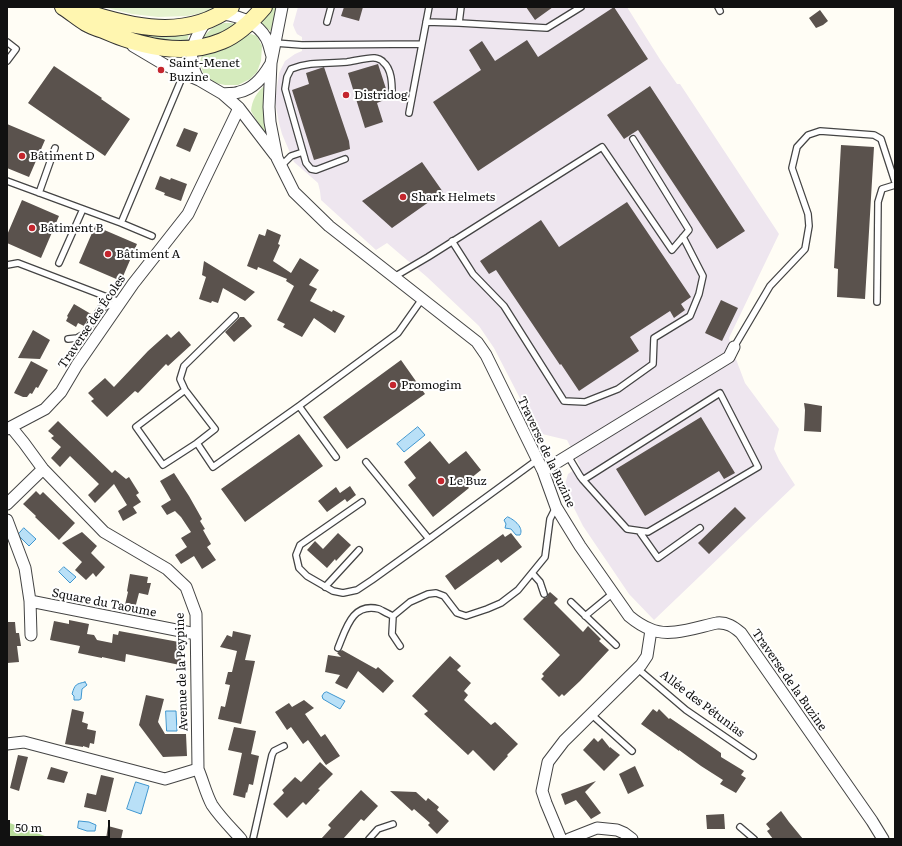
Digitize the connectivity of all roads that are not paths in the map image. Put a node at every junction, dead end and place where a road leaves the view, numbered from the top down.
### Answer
1 (63, 7) edge
2 (70, 7) edge
3 (264, 7) edge
4 (282, 7) edge
5 (331, 7) edge
6 (429, 7) edge
7 (461, 7) edge
8 (581, 7) edge
9 (227, 10) edge
10 (206, 21) junction
11 (327, 22) dead end
12 (426, 22) junction
13 (251, 23) junction
14 (459, 23) junction
15 (121, 38) junction
16 (7, 42) edge
17 (275, 43) junction
18 (422, 44) junction
19 (192, 49) junction
20 (271, 60) junction
21 (7, 61) edge
22 (184, 72) junction
23 (199, 80) junction
24 (223, 94) junction
25 (392, 94) dead end
26 (239, 108) junction
27 (409, 113) dead end
28 (633, 139) dead end
29 (55, 148) dead end
30 (303, 152) junction
31 (345, 159) dead end
32 (279, 162) junction
33 (8, 182) edge
34 (895, 183) edge
35 (39, 193) junction
36 (83, 209) junction
37 (121, 223) junction
38 (152, 236) dead end
39 (683, 237) junction
40 (452, 242) junction
41 (59, 263) dead end
42 (7, 265) edge
43 (394, 277) junction
44 (422, 299) junction
45 (120, 302) junction
46 (877, 302) dead end
47 (236, 316) dead end
48 (68, 339) dead end
49 (734, 347) joint
50 (185, 390) junction
51 (299, 406) junction
52 (9, 428) edge
53 (197, 443) junction
54 (568, 455) junction
55 (336, 457) dead end
56 (537, 460) junction
57 (366, 462) dead end
58 (43, 469) junction
59 (543, 471) junction
60 (583, 480) junction
61 (362, 502) dead end
62 (7, 504) edge
63 (556, 507) junction
64 (7, 520) edge
65 (700, 528) dead end
66 (639, 531) junction
67 (429, 538) junction
68 (359, 550) dead end
69 (532, 573) junction
70 (325, 587) junction
71 (613, 593) junction
72 (544, 594) dead end
73 (30, 601) junction
74 (572, 602) dead end
75 (393, 616) junction
76 (585, 616) junction
77 (651, 630) junction
78 (196, 634) junction
79 (31, 635) dead end
80 (616, 645) dead end
81 (400, 646) dead end
82 (338, 648) dead end
83 (638, 669) junction
84 (590, 714) junction
85 (7, 744) edge
86 (284, 746) dead end
87 (632, 751) dead end
88 (753, 756) dead end
89 (198, 769) junction
90 (394, 824) dead end
91 (740, 827) dead end
92 (241, 839) edge
93 (253, 839) edge
94 (369, 839) edge
95 (561, 839) edge
96 (570, 839) edge
97 (632, 839) edge
98 (754, 839) edge
99 (883, 839) edge

1 - 15 main road
2 - 10 main road
3 - 13 main road
4 - 17 street, Traverse de la Buzine
5 - 11 lane
6 - 12 lane
7 - 14 lane
8 - 14 lane
9 - 10 main road
9 - 13 street
10 - 19 street
12 - 14 lane
12 - 18 lane
13 - 19 main road
13 - 20 street
15 - 19 main road
15 - 22 street
16 - 21 lane
17 - 18 lane
17 - 20 street, Traverse de la Buzine
18 - 27 lane
19 - 23 street
20 - 24 street
20 - 32 street, Traverse de la Buzine
22 - 23 street
22 - 37 lane
23 - 24 street
24 - 26 street
25 - 30 lane
26 - 32 street
26 - 45 street, Traverse des Écoles
28 - 39 lane
29 - 35 lane
30 - 31 lane
30 - 32 lane
32 - 43 street, Traverse de la Buzine
33 - 35 lane
34 - 46 lane
34 - 49 lane
35 - 36 lane
36 - 37 lane
36 - 41 lane
37 - 38 lane
39 - 40 lane
39 - 40 lane
40 - 43 lane
42 - 45 lane
43 - 44 street, Traverse de la Buzine
44 - 51 lane
44 - 56 street, Traverse de la Buzine
45 - 48 lane
45 - 52 street, Traverse des Écoles
47 - 50 lane
49 - 54 street
50 - 53 lane
50 - 53 lane
51 - 53 lane
51 - 55 lane
52 - 58 street, Avenue de la Peypine
54 - 59 street
54 - 60 lane
56 - 59 street, Traverse de la Buzine
56 - 67 lane
57 - 67 lane
58 - 62 street
58 - 78 street, Avenue de la Peypine
59 - 63 street, Traverse de la Buzine
60 - 66 lane
60 - 66 lane
61 - 70 lane
63 - 69 lane
63 - 71 street, Traverse de la Buzine
64 - 73 street
65 - 66 lane
67 - 70 lane
68 - 70 lane
69 - 72 lane
69 - 75 lane
71 - 76 lane
71 - 77 street, Traverse de la Buzine
73 - 78 street, Square du Taoume
73 - 79 street
74 - 76 lane
75 - 81 lane
75 - 82 lane
76 - 80 lane
77 - 83 street
77 - 99 street, Traverse de la Buzine
78 - 89 street, Avenue de la Peypine
83 - 84 street
83 - 88 lane, Allée des Pétunias
84 - 87 lane
84 - 95 street
85 - 89 street
86 - 93 lane
89 - 92 street, Avenue de la Peypine
90 - 94 lane
91 - 98 lane
96 - 97 street

